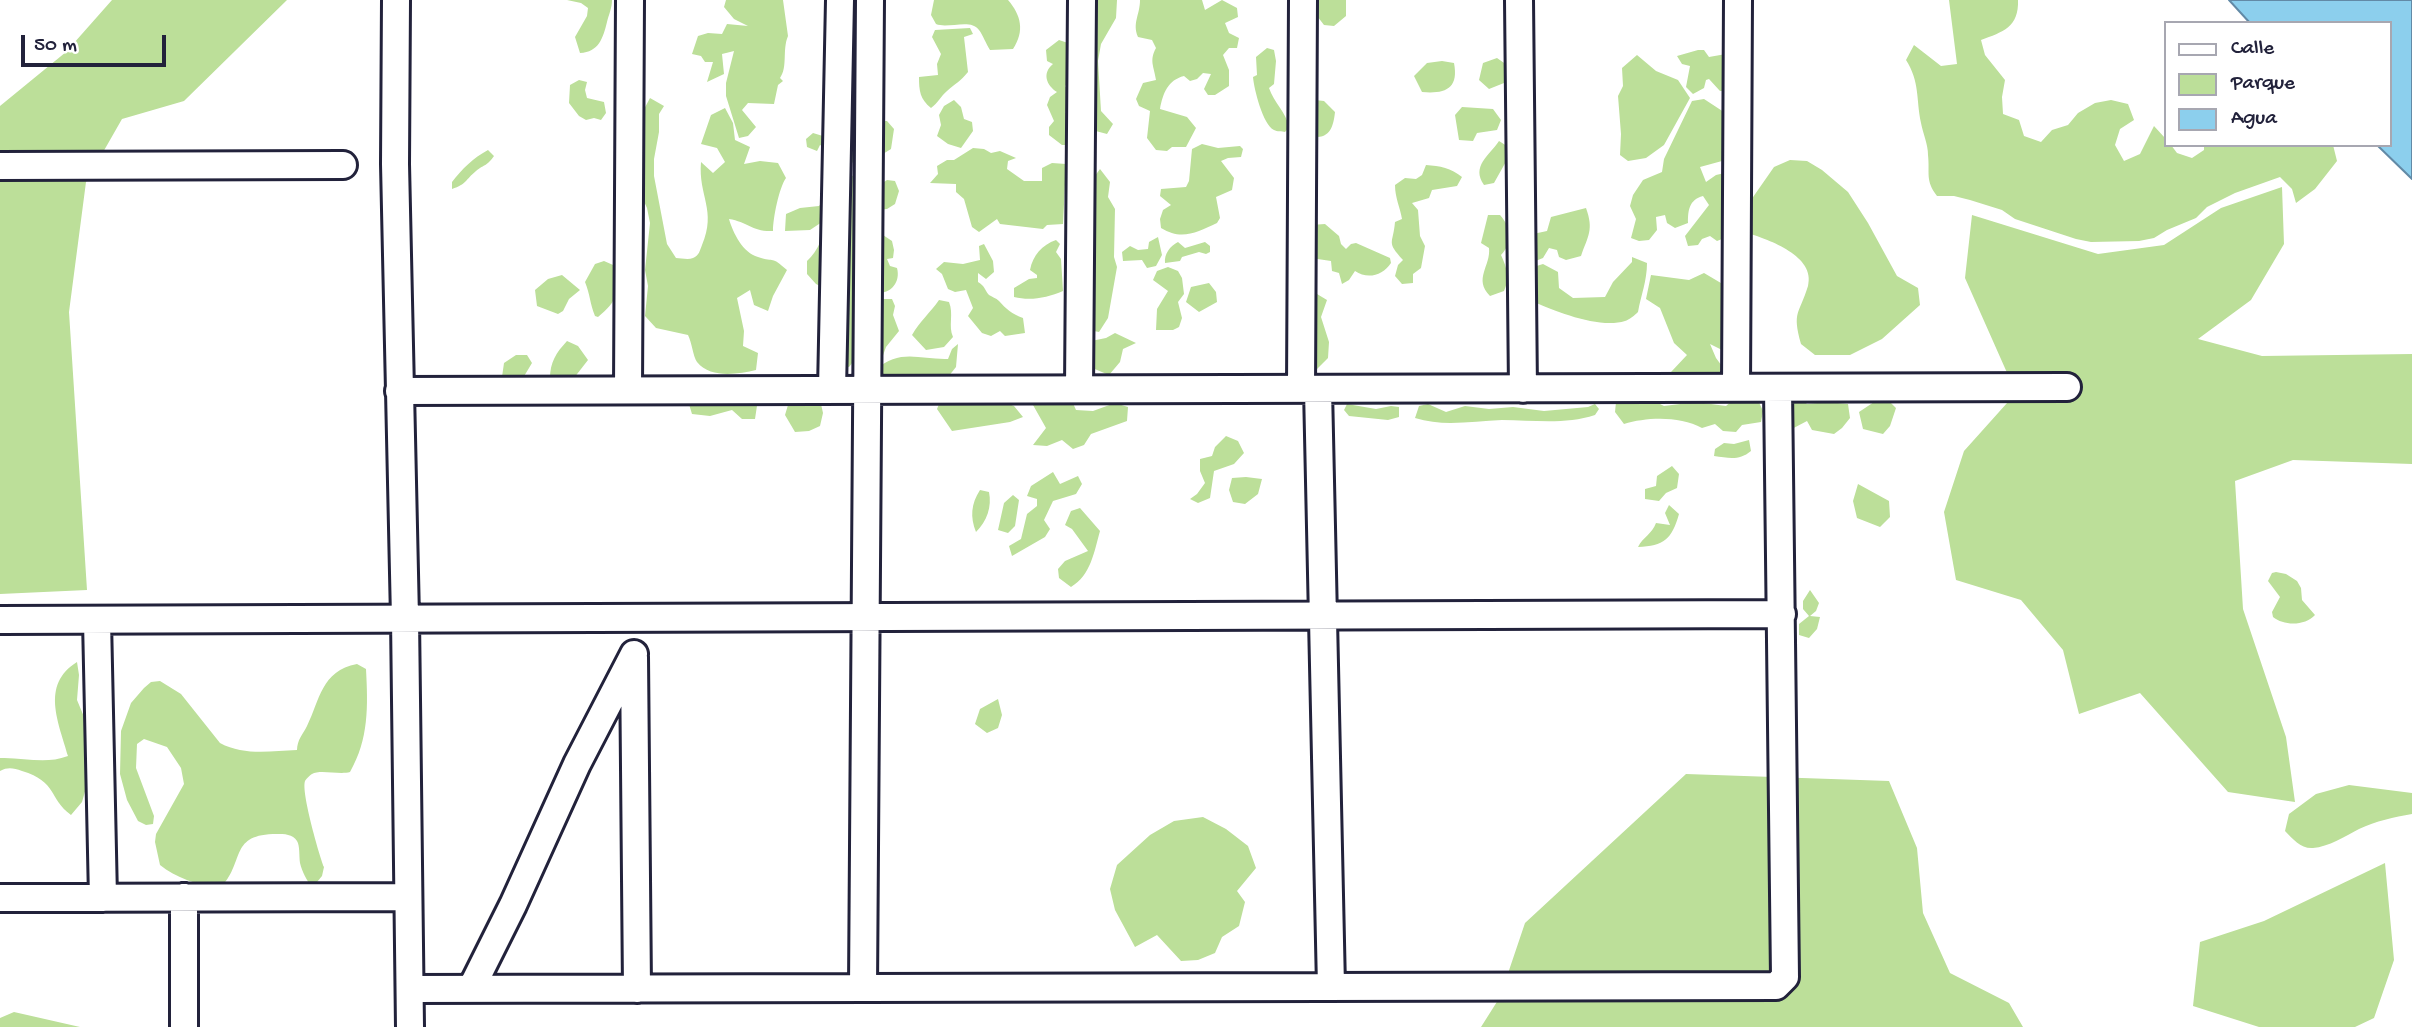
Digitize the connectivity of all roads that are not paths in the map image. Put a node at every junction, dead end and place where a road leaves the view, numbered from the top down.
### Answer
1 (396, 0) edge
2 (630, 0) edge
3 (840, 0) edge
4 (870, 0) edge
5 (1082, 0) edge
6 (1303, 0) edge
7 (1519, 0) edge
8 (1738, 0) edge
9 (343, 165) dead end
10 (0, 166) edge
11 (2067, 387) dead end
12 (1523, 388) junction
13 (1735, 388) junction
14 (1778, 388) junction
15 (1079, 389) junction
16 (1309, 389) junction
17 (628, 390) junction
18 (832, 390) junction
19 (867, 390) junction
20 (400, 391) junction
21 (1782, 614) junction
22 (1323, 615) junction
23 (866, 616) junction
24 (634, 617) junction
25 (405, 618) junction
26 (0, 620) edge
27 (97, 620) junction
28 (634, 654) junction
29 (184, 897) junction
30 (408, 897) junction
31 (0, 898) edge
32 (103, 898) junction
33 (1331, 987) junction
34 (863, 988) junction
35 (410, 989) junction
36 (471, 989) junction
37 (637, 989) junction
38 (184, 1027) edge
39 (411, 1027) edge

1 - 20 street
2 - 17 street
3 - 18 street
4 - 19 street
5 - 15 street
6 - 16 street
7 - 12 street
8 - 13 street
9 - 10 street
11 - 14 street
12 - 13 street
12 - 16 street
13 - 14 street
14 - 21 street
15 - 16 street
15 - 19 street
16 - 22 street
17 - 18 street
17 - 20 street
18 - 19 street
19 - 23 street
20 - 25 street
21 - 22 street
21 - 33 street
22 - 23 street
22 - 33 street
23 - 24 street
23 - 34 street
24 - 25 street
24 - 28 street
25 - 27 street
25 - 30 street
26 - 27 street
27 - 32 street
28 - 36 street
28 - 37 street
29 - 30 street
29 - 32 street
29 - 38 street
30 - 35 street
31 - 32 street
33 - 34 street
34 - 37 street
35 - 36 street
35 - 39 street
36 - 37 street

